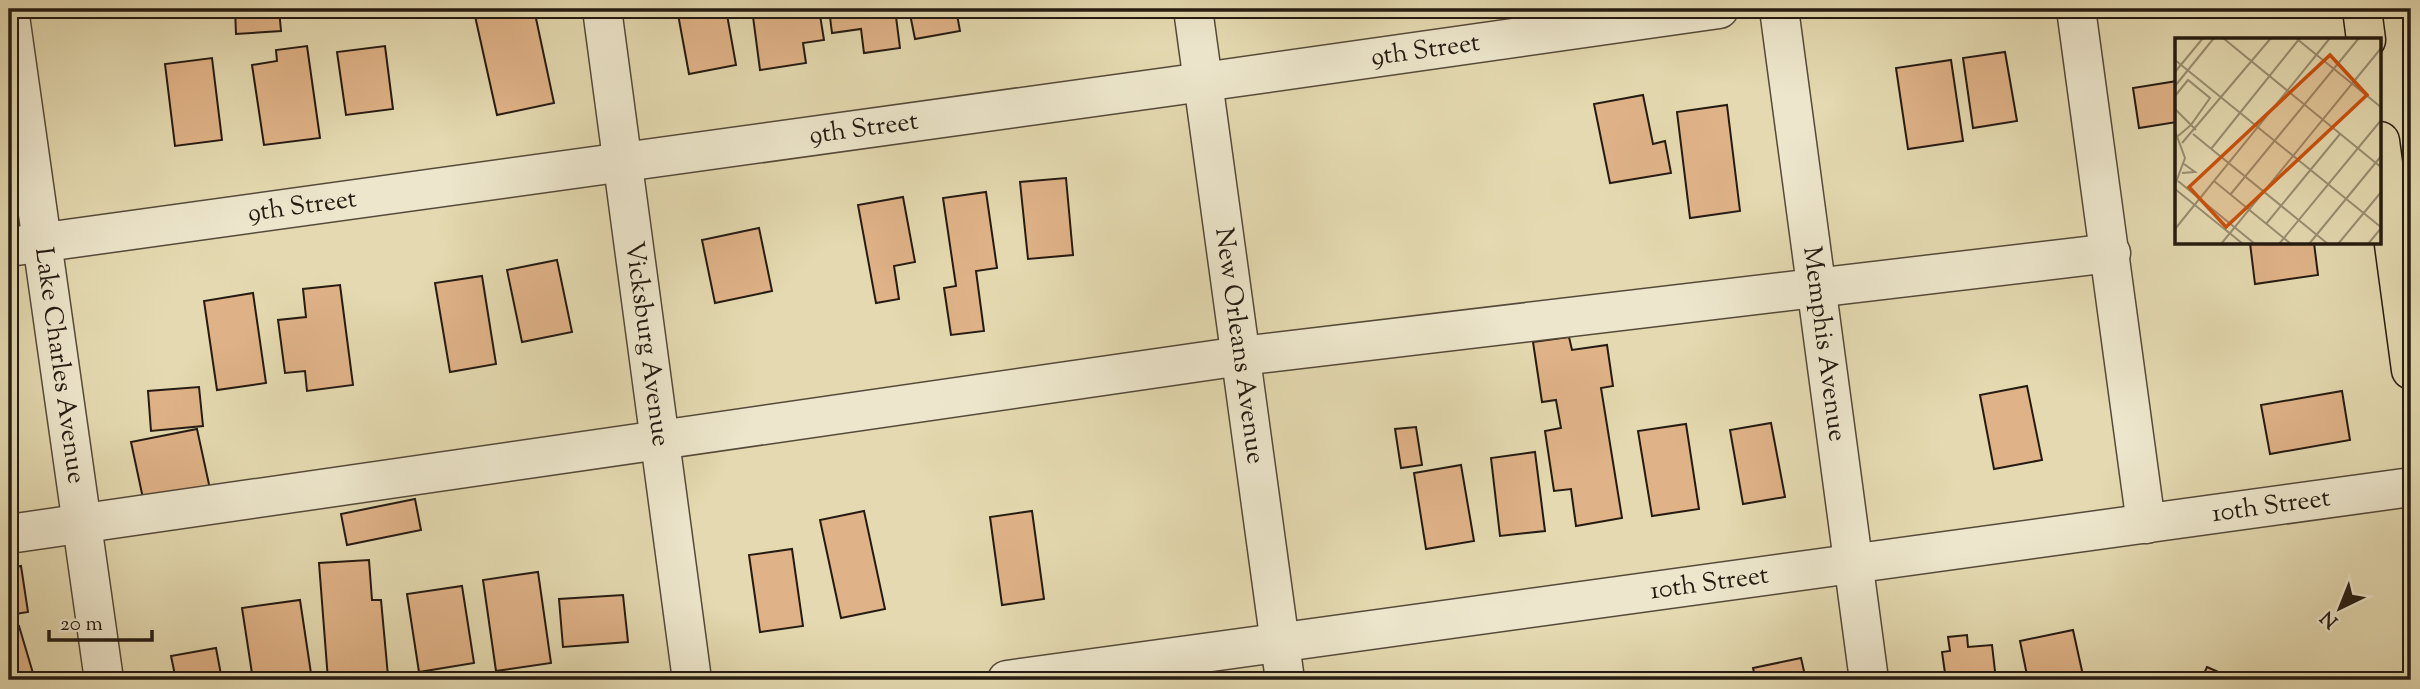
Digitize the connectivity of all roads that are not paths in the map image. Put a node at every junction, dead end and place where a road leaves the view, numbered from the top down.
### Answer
1 (9, 9) edge
2 (601, 9) edge
3 (1193, 9) edge
4 (1719, 9) edge
5 (1779, 9) edge
6 (2076, 9) edge
7 (2362, 9) edge
8 (2366, 38) edge
9 (1203, 82) junction
10 (2382, 156) edge
11 (622, 162) junction
12 (25, 245) edge
13 (2111, 254) junction
14 (1817, 288) junction
15 (1241, 356) junction
16 (2411, 370) edge
17 (658, 440) junction
18 (2411, 487) edge
19 (81, 524) junction
20 (2146, 524) junction
21 (9, 534) edge
22 (1853, 564) junction
23 (1280, 642) junction
24 (104, 680) edge
25 (692, 680) edge
26 (1007, 680) edge
27 (1285, 680) edge
28 (1870, 680) edge

1 - 12 street, Lake Charles Avenue
2 - 11 street, Vicksburg Avenue
3 - 9 street, New Orleans Avenue
4 - 9 street, 9th Street
5 - 14 street, Memphis Avenue
6 - 13 street
7 - 8 main road
9 - 11 street, 9th Street
9 - 15 street, New Orleans Avenue
10 - 16 main road
11 - 12 street, 9th Street
11 - 17 street, Vicksburg Avenue
12 - 19 street, Lake Charles Avenue
13 - 14 street
13 - 20 street
14 - 15 street
14 - 22 street, Memphis Avenue
15 - 17 street
15 - 23 street, New Orleans Avenue
17 - 19 street
17 - 25 street, Vicksburg Avenue
18 - 20 street, 10th Street
19 - 21 street
19 - 24 street, Lake Charles Avenue
20 - 22 street, 10th Street
22 - 23 street, 10th Street
22 - 28 street, Memphis Avenue
23 - 26 street, 10th Street
23 - 27 street, New Orleans Avenue

